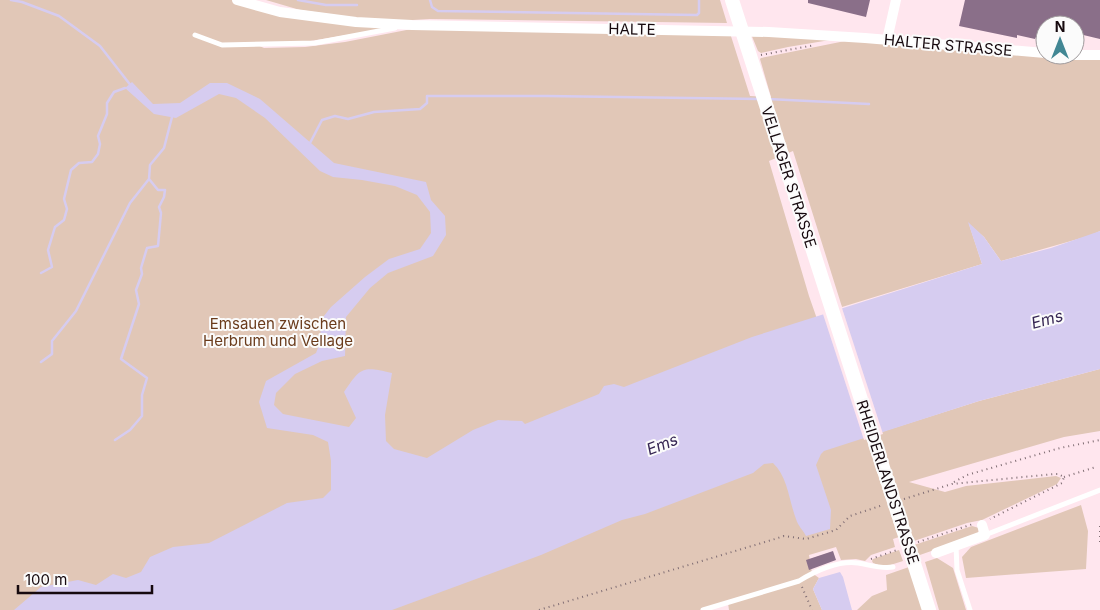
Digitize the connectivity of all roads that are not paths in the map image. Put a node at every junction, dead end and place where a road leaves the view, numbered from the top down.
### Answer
1 (236, 0) edge
2 (732, 0) edge
3 (896, 0) edge
4 (412, 25) junction
5 (195, 35) dead end
6 (851, 37) joint
7 (887, 40) junction
8 (1035, 52) edge
9 (1085, 55) edge
10 (1100, 55) edge
11 (846, 355) joint
12 (1100, 490) edge
13 (984, 530) joint
14 (956, 546) junction
15 (936, 553) dead end
16 (893, 567) dead end
17 (703, 610) edge
18 (929, 610) edge
19 (970, 610) edge

1 - 4 street, HALTE
2 - 11 main road, VELLAGER STRASSE
3 - 7 street
4 - 5 lane
4 - 6 street, HALTE
6 - 7 street, HALTER STRASSE
7 - 8 street, HALTER STRASSE
9 - 10 street
11 - 18 main road, RHEIDERLANDSTRASSE
12 - 13 lane
13 - 14 street
14 - 15 street
14 - 19 lane
16 - 17 lane

